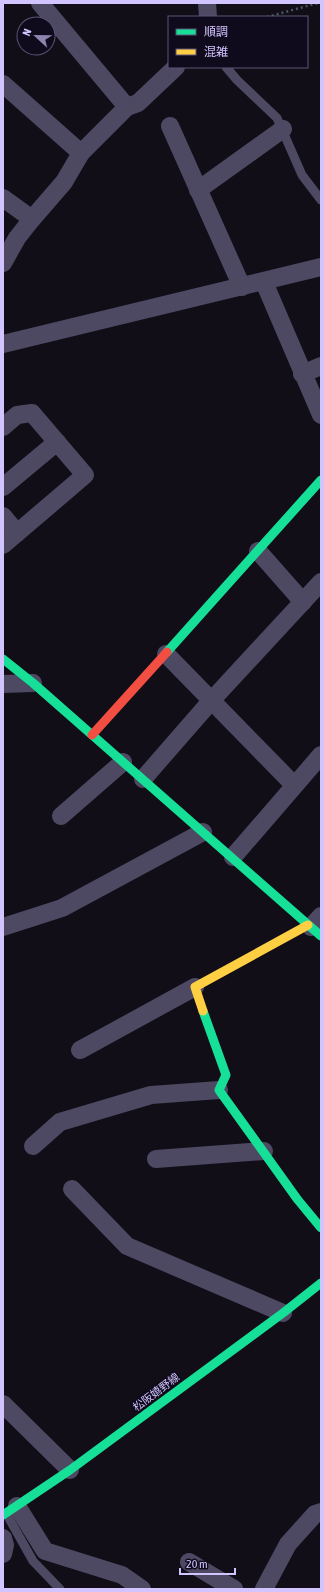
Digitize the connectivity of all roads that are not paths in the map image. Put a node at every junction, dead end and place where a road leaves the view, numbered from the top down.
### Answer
1 (40, 3) edge
2 (207, 3) edge
3 (208, 16) edge
4 (175, 68) edge
5 (227, 68) edge
6 (3, 84) edge
7 (127, 107) junction
8 (170, 126) dead end
9 (283, 129) junction
10 (81, 153) junction
11 (198, 190) junction
12 (3, 198) edge
13 (321, 200) edge
14 (32, 219) junction
15 (3, 263) edge
16 (321, 267) edge
17 (264, 282) junction
18 (242, 287) junction
19 (3, 344) edge
20 (321, 366) edge
21 (302, 374) junction
22 (321, 415) edge
23 (3, 427) edge
24 (57, 442) junction
25 (321, 480) edge
26 (3, 487) edge
27 (3, 516) edge
28 (17, 533) junction
29 (3, 546) edge
30 (258, 551) junction
31 (321, 582) edge
32 (303, 602) junction
33 (166, 654) junction
34 (3, 659) edge
35 (33, 683) junction
36 (3, 684) edge
37 (211, 701) junction
38 (92, 735) junction
39 (321, 755) edge
40 (123, 762) junction
41 (142, 779) junction
42 (294, 785) junction
43 (61, 816) dead end
44 (203, 832) junction
45 (233, 857) junction
46 (315, 926) edge
47 (3, 927) edge
48 (194, 987) junction
49 (80, 1050) dead end
50 (219, 1090) junction
51 (32, 1146) dead end
52 (264, 1151) junction
53 (156, 1159) dead end
54 (72, 1189) dead end
55 (321, 1228) edge
56 (321, 1283) edge
57 (283, 1313) junction
58 (3, 1404) edge
59 (70, 1470) junction
60 (9, 1511) edge
61 (321, 1512) edge
62 (3, 1538) edge
63 (3, 1554) edge
64 (189, 1562) dead end
65 (60, 1589) edge
66 (142, 1589) edge
67 (234, 1589) edge
68 (264, 1589) edge

1 - 7 street
2 - 3 street
4 - 7 street
5 - 9 lane
6 - 10 street
7 - 10 street
8 - 11 street
9 - 11 street
9 - 13 lane
10 - 14 street
11 - 18 street
12 - 14 street
14 - 15 street
16 - 17 street
17 - 18 street
17 - 21 street
18 - 19 street
20 - 21 street
21 - 22 street
23 - 24 street
24 - 26 street
24 - 28 street
25 - 30 street
27 - 28 street
28 - 29 street
30 - 32 street
30 - 33 street
31 - 32 street
32 - 37 street
33 - 37 street
33 - 38 street
34 - 35 street
35 - 36 street
35 - 38 street
37 - 41 street
37 - 42 street
38 - 40 street
39 - 42 street
40 - 41 street
40 - 43 street
41 - 44 street
42 - 45 street
44 - 45 street
44 - 47 street
45 - 46 street
46 - 48 street
48 - 49 street
48 - 50 street
50 - 51 street
50 - 52 street
52 - 53 street
52 - 55 street
54 - 57 street
56 - 57 street, 松阪嬉野線
57 - 59 street, 松阪嬉野線
58 - 59 street
59 - 60 street, 松阪嬉野線
60 - 65 lane
60 - 66 street
61 - 68 street
62 - 63 street
64 - 67 street

